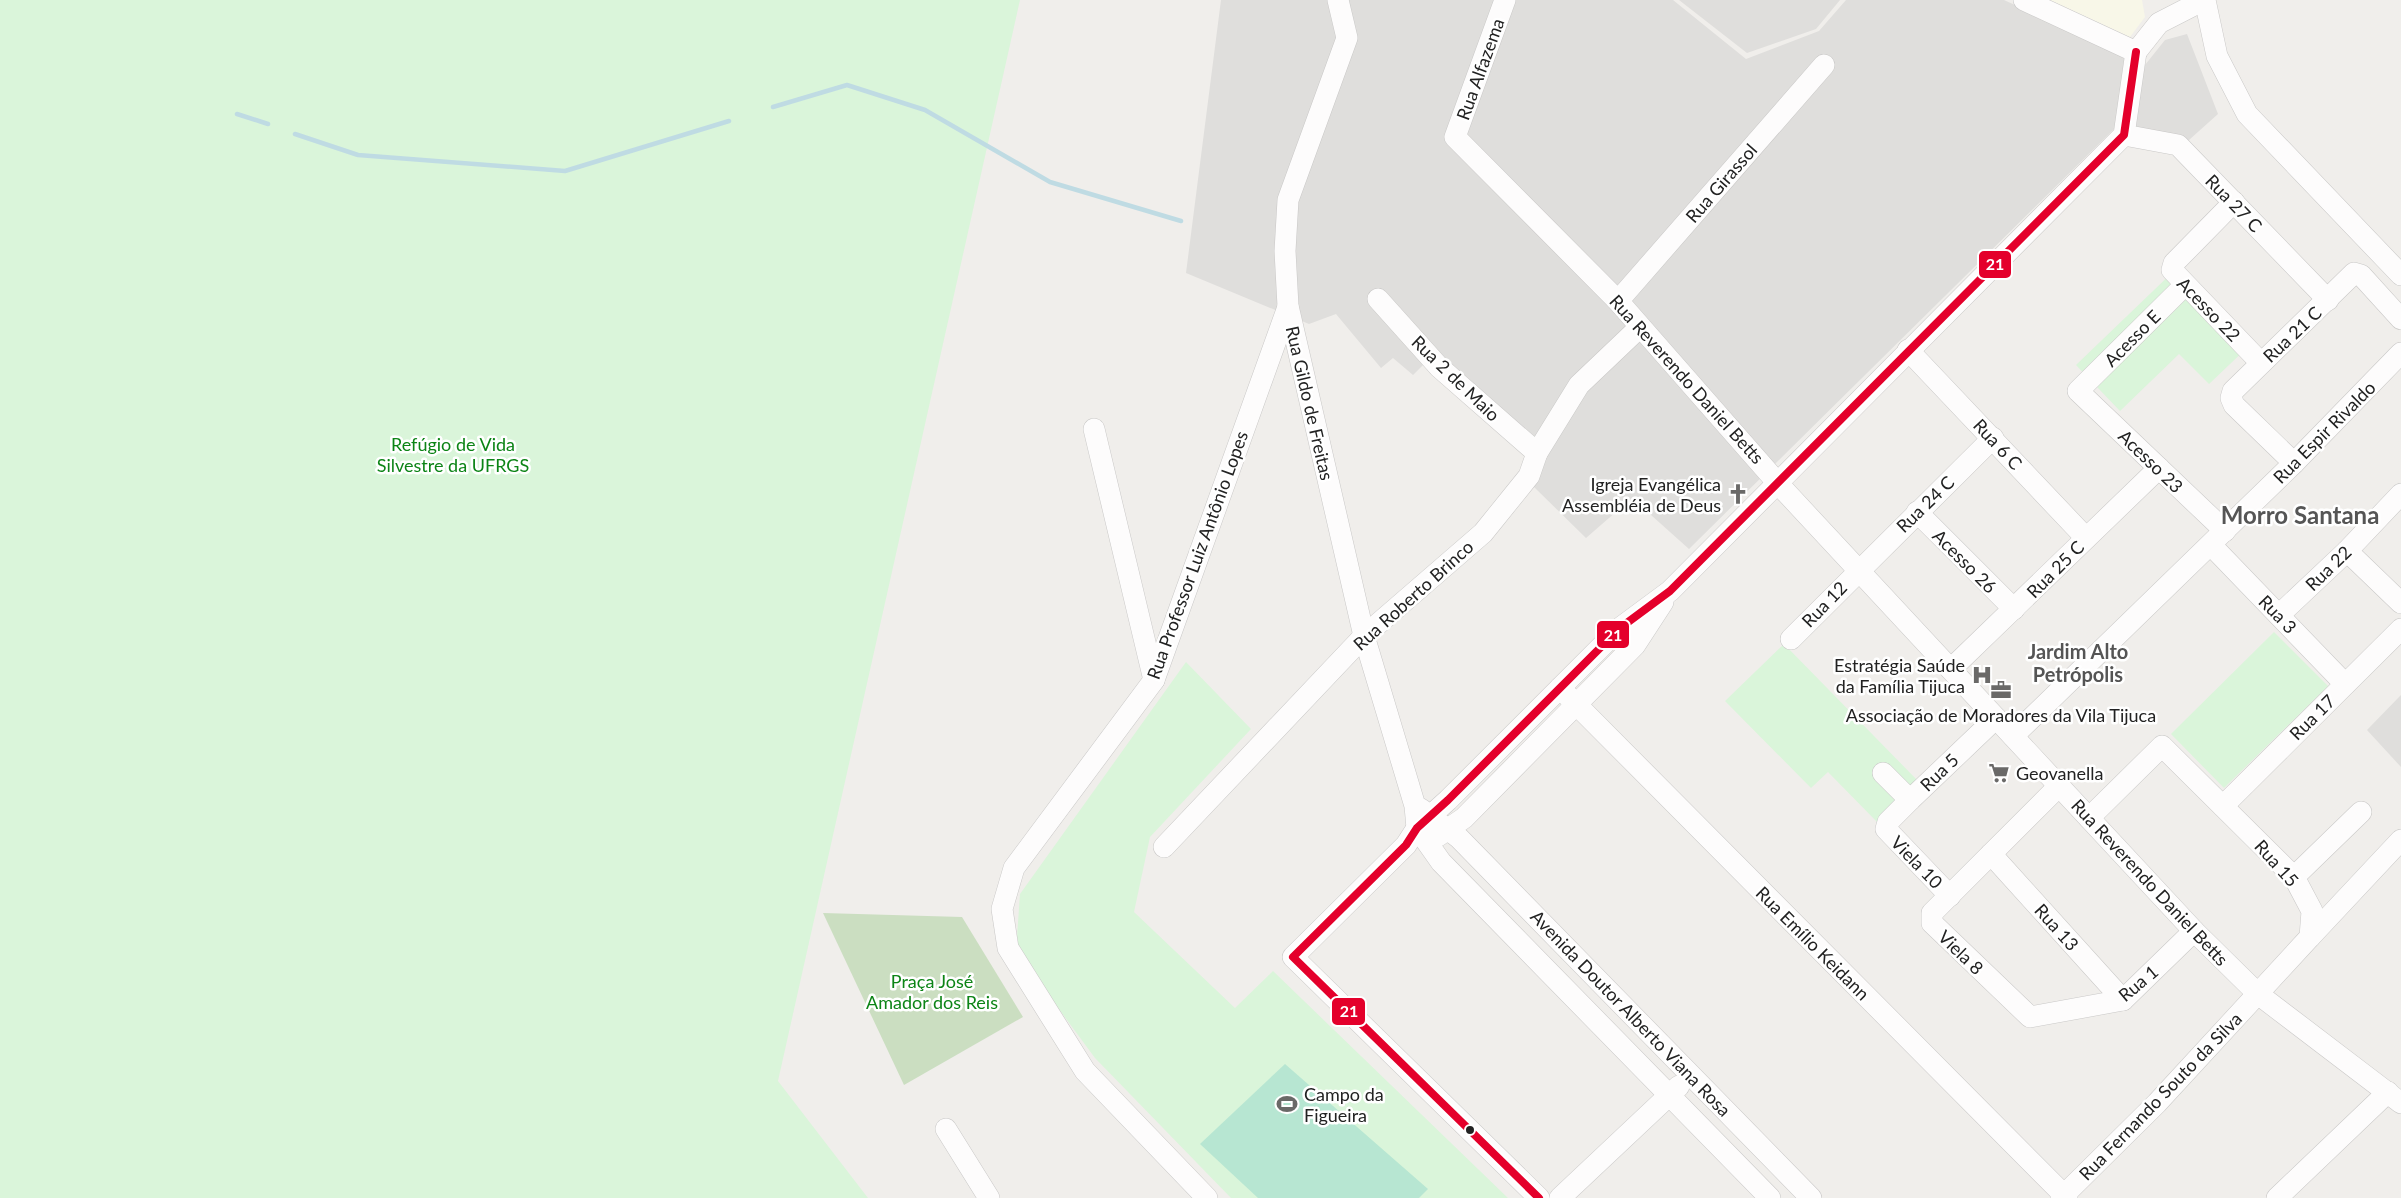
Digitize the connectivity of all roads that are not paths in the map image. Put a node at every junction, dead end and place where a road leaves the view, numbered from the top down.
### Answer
1 (1338, 0) edge
2 (1505, 0) edge
3 (2024, 0) edge
4 (2204, 0) edge
5 (2136, 52) junction
6 (1824, 65) dead end
7 (2124, 135) junction
8 (1455, 137) joint
9 (2234, 202) junction
10 (2401, 275) edge
11 (2185, 285) junction
12 (1378, 298) dead end
13 (2328, 300) junction
14 (1618, 301) junction
15 (1288, 306) junction
16 (2401, 320) edge
17 (1640, 327) junction
18 (1908, 350) junction
19 (2401, 353) edge
20 (2261, 363) junction
21 (2078, 391) joint
22 (1094, 429) dead end
23 (1993, 438) junction
24 (1537, 453) junction
25 (2294, 464) junction
26 (2159, 468) junction
27 (1778, 482) junction
28 (2401, 494) edge
29 (1917, 512) junction
30 (2086, 538) junction
31 (2218, 538) junction
32 (2347, 551) junction
33 (1858, 570) junction
34 (1670, 591) junction
35 (2401, 603) edge
36 (2014, 609) junction
37 (2279, 615) junction
38 (2401, 628) edge
39 (1364, 636) junction
40 (1791, 639) dead end
41 (1951, 669) junction
42 (1154, 680) junction
43 (2345, 684) junction
44 (1560, 688) junction
45 (1576, 704) junction
46 (1996, 718) junction
47 (2013, 736) junction
48 (1883, 773) dead end
49 (2060, 786) junction
50 (1910, 800) junction
51 (2223, 806) junction
52 (2361, 812) dead end
53 (2089, 818) junction
54 (1419, 827) junction
55 (1449, 830) junction
56 (2401, 840) edge
57 (1164, 847) dead end
58 (1990, 854) junction
59 (2294, 877) junction
60 (1950, 896) junction
61 (2194, 931) junction
62 (2310, 938) junction
63 (1564, 945) junction
64 (1544, 969) junction
65 (2258, 994) junction
66 (2124, 1000) junction
67 (2070, 1008) joint
68 (1690, 1075) junction
69 (1671, 1095) junction
70 (2394, 1097) edge
71 (946, 1129) dead end
72 (1809, 1197) edge
73 (2064, 1197) edge
74 (989, 1198) edge
75 (1207, 1198) edge
76 (1539, 1198) edge
77 (1560, 1198) edge
78 (1770, 1198) edge
79 (2277, 1198) edge

1 - 15 street, Rua Gildo de Freitas
2 - 8 street, Rua Alfazema
3 - 5 street
4 - 5 street
4 - 10 street
5 - 7 street
6 - 14 street, Rua Girassol
7 - 9 street, Rua 27 C
7 - 18 street
8 - 14 street, Rua Reverendo Daniel Betts
9 - 11 street, Acesso 22
9 - 13 street, Rua 27 C
11 - 20 street, Acesso 22
11 - 21 street, Acesso E
12 - 24 street, Rua 2 de Maio
13 - 16 street, Rua 21 C
13 - 20 street, Rua 21 C
14 - 17 street, Rua Reverendo Daniel Betts
15 - 39 street, Rua Gildo de Freitas
15 - 42 street, Rua Professor Luiz Antônio Lopes
17 - 24 street, Rua Roberto Brinco
17 - 27 street, Rua Reverendo Daniel Betts
18 - 23 street, Rua 6 C
18 - 27 street
19 - 25 street, Rua Espir Rivaldo
20 - 25 street, Rua 21 C
21 - 26 street, Acesso 23
22 - 42 street
23 - 29 street, Rua 24 C
23 - 30 street, Rua 6 C
24 - 39 street, Rua Roberto Brinco
25 - 31 street, Rua Espir Rivaldo
26 - 30 street, Rua 25 C
26 - 31 street, Acesso 23
27 - 33 street, Rua Reverendo Daniel Betts
27 - 34 street
28 - 32 street, Rua 22
29 - 33 street, Rua 24 C
29 - 36 street, Acesso 26
30 - 36 street, Rua 25 C
31 - 37 street, Rua 3
31 - 47 street, Rua Espir Rivaldo
32 - 35 street
32 - 37 street, Rua 22
33 - 40 street, Rua 12
33 - 41 street, Rua Reverendo Daniel Betts
34 - 44 street
34 - 45 street
36 - 41 street, Rua 25 C
37 - 43 street, Rua 3
38 - 43 street, Rua 17
39 - 54 street, Rua Gildo de Freitas
39 - 57 street, Rua Roberto Brinco
41 - 46 street, Rua Reverendo Daniel Betts
42 - 75 street, Rua Professor Luiz Antônio Lopes
43 - 51 street, Rua 17
44 - 45 street, Rua Emílio Keidann
44 - 54 street
45 - 55 street
45 - 73 street, Rua Emílio Keidann
46 - 47 street, Rua Reverendo Daniel Betts
46 - 50 street, Rua 5
47 - 49 street, Rua Reverendo Daniel Betts
48 - 50 street, Rua 5
49 - 53 street, Rua Reverendo Daniel Betts
49 - 58 street, Viela 8
50 - 60 street, Viela 10
51 - 53 street, Rua 15
51 - 59 street, Rua 15
52 - 59 street
53 - 61 street, Rua Reverendo Daniel Betts
54 - 55 street, Avenida Doutor Alberto Viana Rosa
54 - 64 street, Avenida Doutor Alberto Viana Rosa
54 - 76 street
55 - 63 street, Avenida Doutor Alberto Viana Rosa
56 - 62 street
58 - 60 street, Viela 8
58 - 66 street, Rua 13
59 - 62 street, Rua 15
60 - 67 street, Viela 8
61 - 65 street, Rua Reverendo Daniel Betts
61 - 66 street, Rua 1
62 - 65 street
63 - 64 street
63 - 68 street, Avenida Doutor Alberto Viana Rosa
64 - 69 street, Avenida Doutor Alberto Viana Rosa
65 - 70 street, Rua Reverendo Daniel Betts
65 - 73 street, Rua Fernando Souto da Silva
66 - 67 street, Rua 1
68 - 69 street
68 - 72 street, Avenida Doutor Alberto Viana Rosa
69 - 77 street
69 - 78 street, Avenida Doutor Alberto Viana Rosa
70 - 79 street
71 - 74 street

